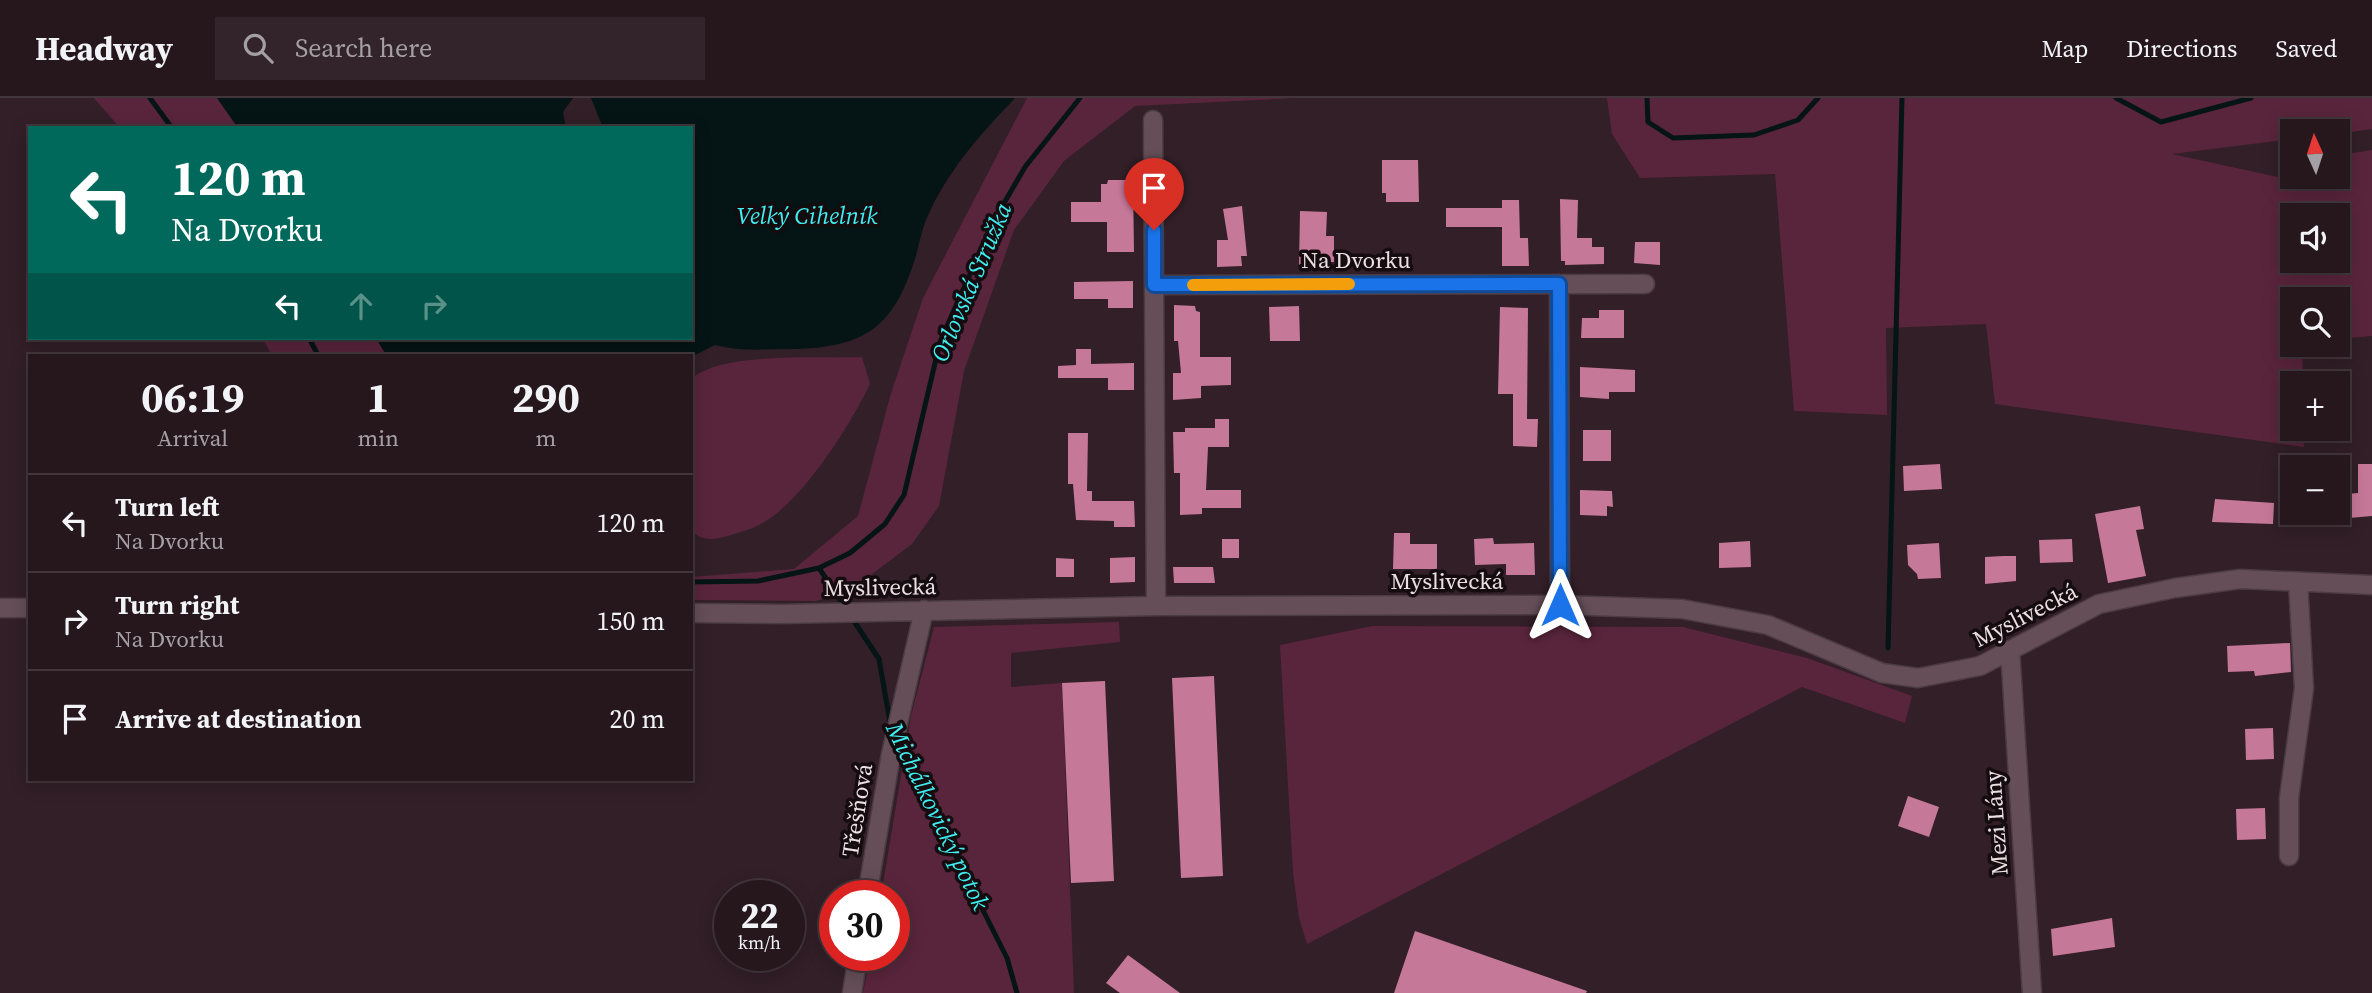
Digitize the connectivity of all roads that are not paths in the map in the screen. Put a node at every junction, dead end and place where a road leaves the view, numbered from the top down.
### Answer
1 (1153, 120) dead end
2 (1559, 284) junction
3 (1645, 284) dead end
4 (1154, 285) junction
5 (2298, 582) junction
6 (2372, 585) edge
7 (1560, 605) junction
8 (1156, 606) junction
9 (0, 608) edge
10 (28, 608) edge
11 (924, 610) junction
12 (693, 613) edge
13 (2010, 650) junction
14 (2289, 856) dead end
15 (870, 880) edge
16 (856, 971) edge
17 (852, 993) edge
18 (2032, 993) edge

1 - 4 street
2 - 3 street, Na Dvorku
2 - 4 street, Na Dvorku
2 - 7 street
4 - 8 street
5 - 6 street, Myslivecká
5 - 13 street, Myslivecká
5 - 14 street
7 - 8 street, Myslivecká
7 - 13 street, Myslivecká
8 - 11 street, Myslivecká
9 - 10 street
11 - 12 street, Myslivecká
11 - 15 street, Třešňová
13 - 18 street, Mezi Lány
16 - 17 street

